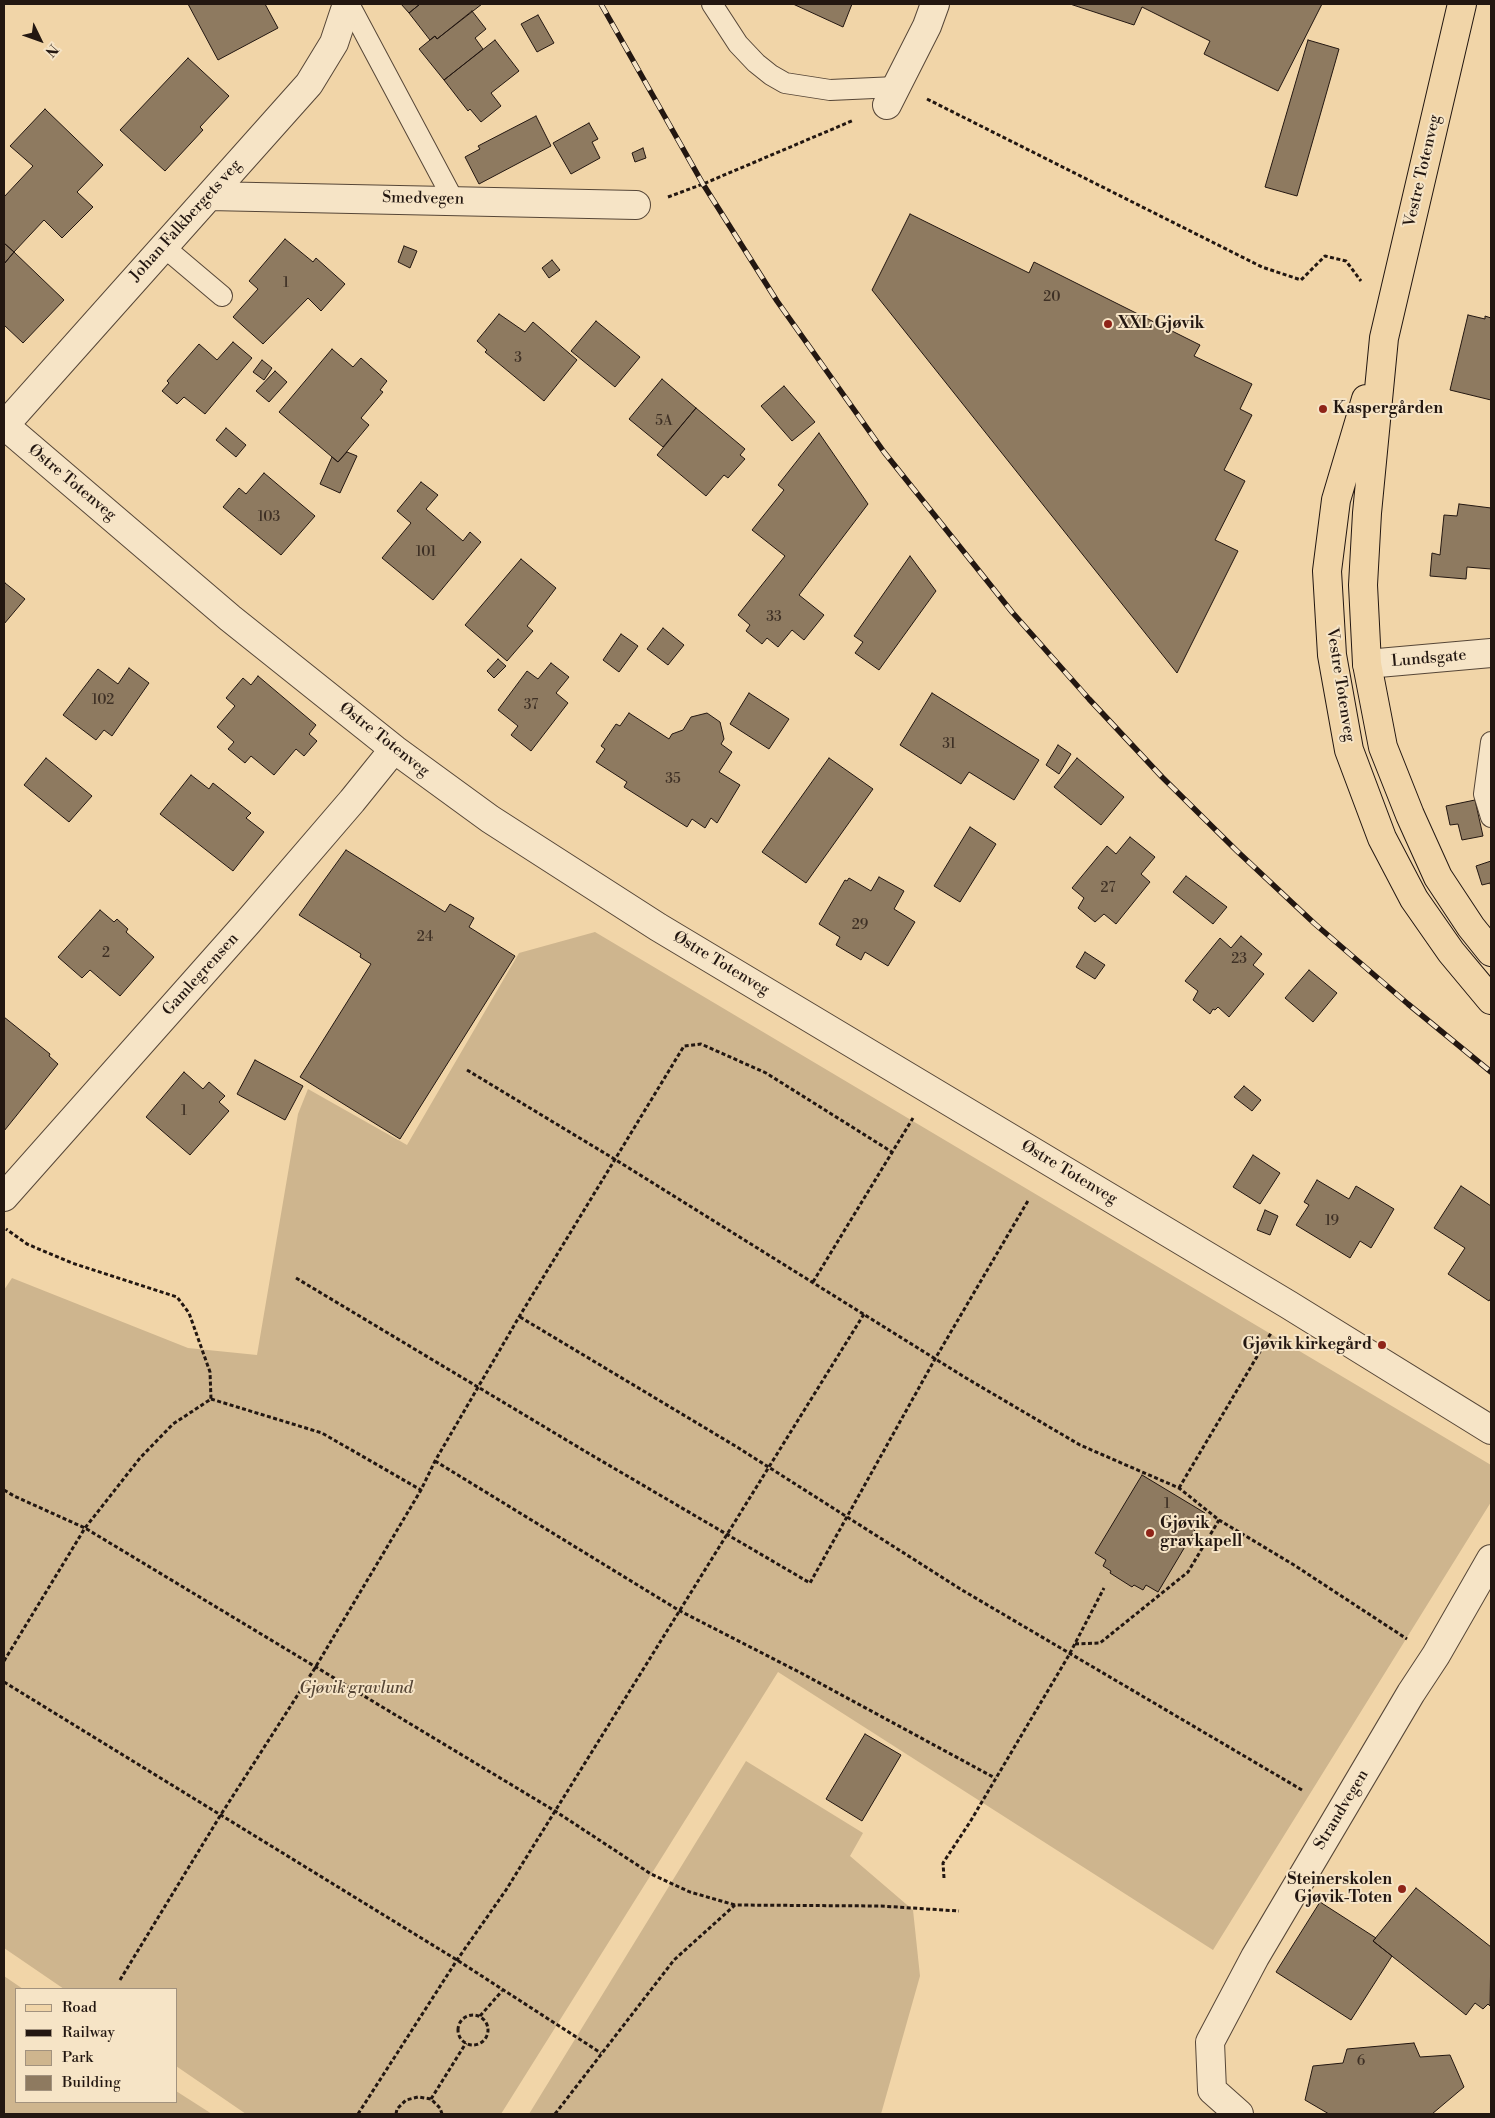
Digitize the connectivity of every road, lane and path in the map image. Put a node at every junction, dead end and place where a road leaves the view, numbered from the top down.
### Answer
1 (348, 4) edge
2 (712, 4) edge
3 (935, 4) edge
4 (1462, 4) edge
5 (892, 96) junction
6 (210, 196) junction
7 (453, 199) junction
8 (636, 205) joint
9 (164, 247) junction
10 (1361, 281) dead end
11 (222, 296) dead end
12 (1384, 338) junction
13 (4, 425) edge
14 (1485, 654) edge
15 (1367, 664) junction
16 (1491, 742) edge
17 (394, 749) junction
18 (1491, 817) edge
19 (1491, 952) edge
20 (1491, 1000) edge
21 (467, 1070) dead end
22 (918, 1110) dead end
23 (892, 1152) junction
24 (616, 1160) junction
25 (4, 1197) edge
26 (1029, 1199) dead end
27 (4, 1228) edge
28 (296, 1278) dead end
29 (812, 1282) junction
30 (1290, 1305) junction
31 (864, 1314) junction
32 (520, 1316) junction
33 (935, 1359) junction
34 (479, 1387) junction
35 (210, 1398) junction
36 (1491, 1430) edge
37 (435, 1461) junction
38 (769, 1468) junction
39 (1179, 1488) junction
40 (4, 1490) edge
41 (421, 1490) junction
42 (847, 1518) junction
43 (1220, 1520) junction
44 (86, 1528) junction
45 (726, 1534) junction
46 (1491, 1559) edge
47 (1104, 1588) dead end
48 (680, 1612) junction
49 (1075, 1644) junction
50 (1069, 1654) junction
51 (1436, 1655) junction
52 (4, 1661) edge
53 (315, 1668) junction
54 (4, 1682) edge
55 (995, 1778) junction
56 (1302, 1790) dead end
57 (555, 1811) junction
58 (220, 1816) junction
59 (944, 1878) dead end
60 (735, 1905) junction
61 (959, 1911) dead end
62 (457, 1960) junction
63 (120, 1980) dead end
64 (502, 1991) junction
65 (480, 2016) junction
66 (466, 2044) junction
67 (601, 2053) junction
68 (431, 2099) junction
69 (358, 2114) edge
70 (396, 2114) edge
71 (442, 2114) edge
72 (555, 2114) edge
73 (1239, 2114) edge

1 - 6 street, Johan Falkbergets veg
1 - 7 lane
2 - 5 lane
3 - 5 street
4 - 12 main road, Vestre Totenveg
5 - 8 path
5 - 10 path
6 - 7 street, Smedvegen
6 - 9 street, Johan Falkbergets veg
7 - 8 street, Smedvegen
9 - 11 lane
9 - 13 street, Johan Falkbergets veg
12 - 15 main road, Vestre Totenveg
12 - 20 main road, Vestre Totenveg
13 - 17 street, Østre Totenveg
14 - 15 street, Lundsgate
15 - 19 main road, Vestre Totenveg
16 - 18 lane
17 - 25 street, Gamlegrensen
17 - 30 street, Østre Totenveg
21 - 24 path
22 - 23 path
23 - 24 path
23 - 29 path
24 - 29 path
24 - 32 path
26 - 33 path
27 - 35 path
28 - 34 path
29 - 31 path
30 - 36 street, Østre Totenveg
30 - 39 path
31 - 33 path
31 - 38 path
32 - 34 path
32 - 38 path
33 - 39 path
33 - 42 path
34 - 37 path
34 - 45 path
35 - 41 path
35 - 44 path
37 - 41 path
37 - 48 path
38 - 42 path
38 - 45 path
39 - 43 path
40 - 44 path
41 - 53 path
42 - 45 path
42 - 50 path
43 - 49 path
43 - 51 path
44 - 52 path
44 - 53 path
45 - 48 path
46 - 51 street, Strandvegen
47 - 49 path
48 - 55 path
48 - 57 path
49 - 50 path
50 - 55 path
50 - 56 path
51 - 73 street, Strandvegen
53 - 57 path
53 - 58 path
54 - 58 path
55 - 59 path
57 - 60 path
57 - 62 path
58 - 62 path
58 - 63 path
60 - 61 path
60 - 67 path
62 - 64 path
62 - 69 path
64 - 65 path
64 - 67 path
65 - 66 path
65 - 66 path
66 - 68 path
67 - 72 path
68 - 70 path
68 - 71 path

